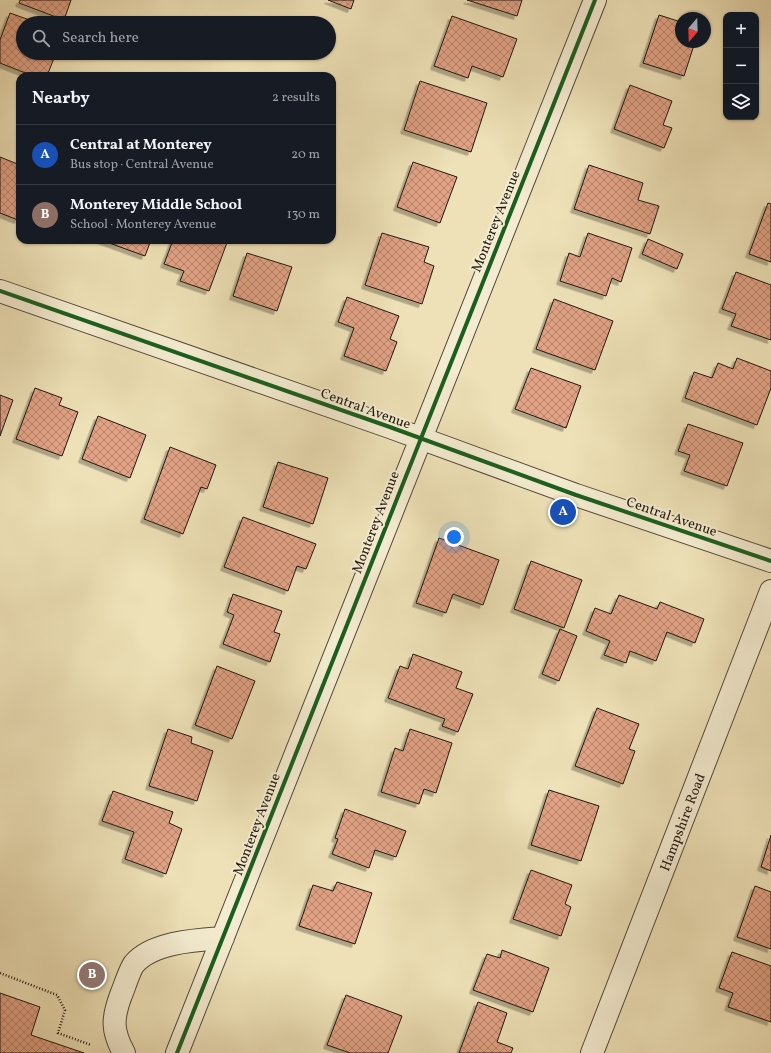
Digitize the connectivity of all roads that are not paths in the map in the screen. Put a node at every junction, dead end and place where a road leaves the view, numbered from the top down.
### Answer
1 (595, 0) edge
2 (0, 291) edge
3 (419, 439) junction
4 (771, 561) edge
5 (771, 591) edge
6 (223, 938) junction
7 (124, 1053) edge
8 (177, 1053) edge
9 (592, 1053) edge

1 - 3 street, Monterey Avenue
2 - 3 street, Central Avenue
3 - 4 street, Central Avenue
3 - 6 street, Monterey Avenue
5 - 9 street, Hampshire Road
6 - 7 street
6 - 8 street, Monterey Avenue

